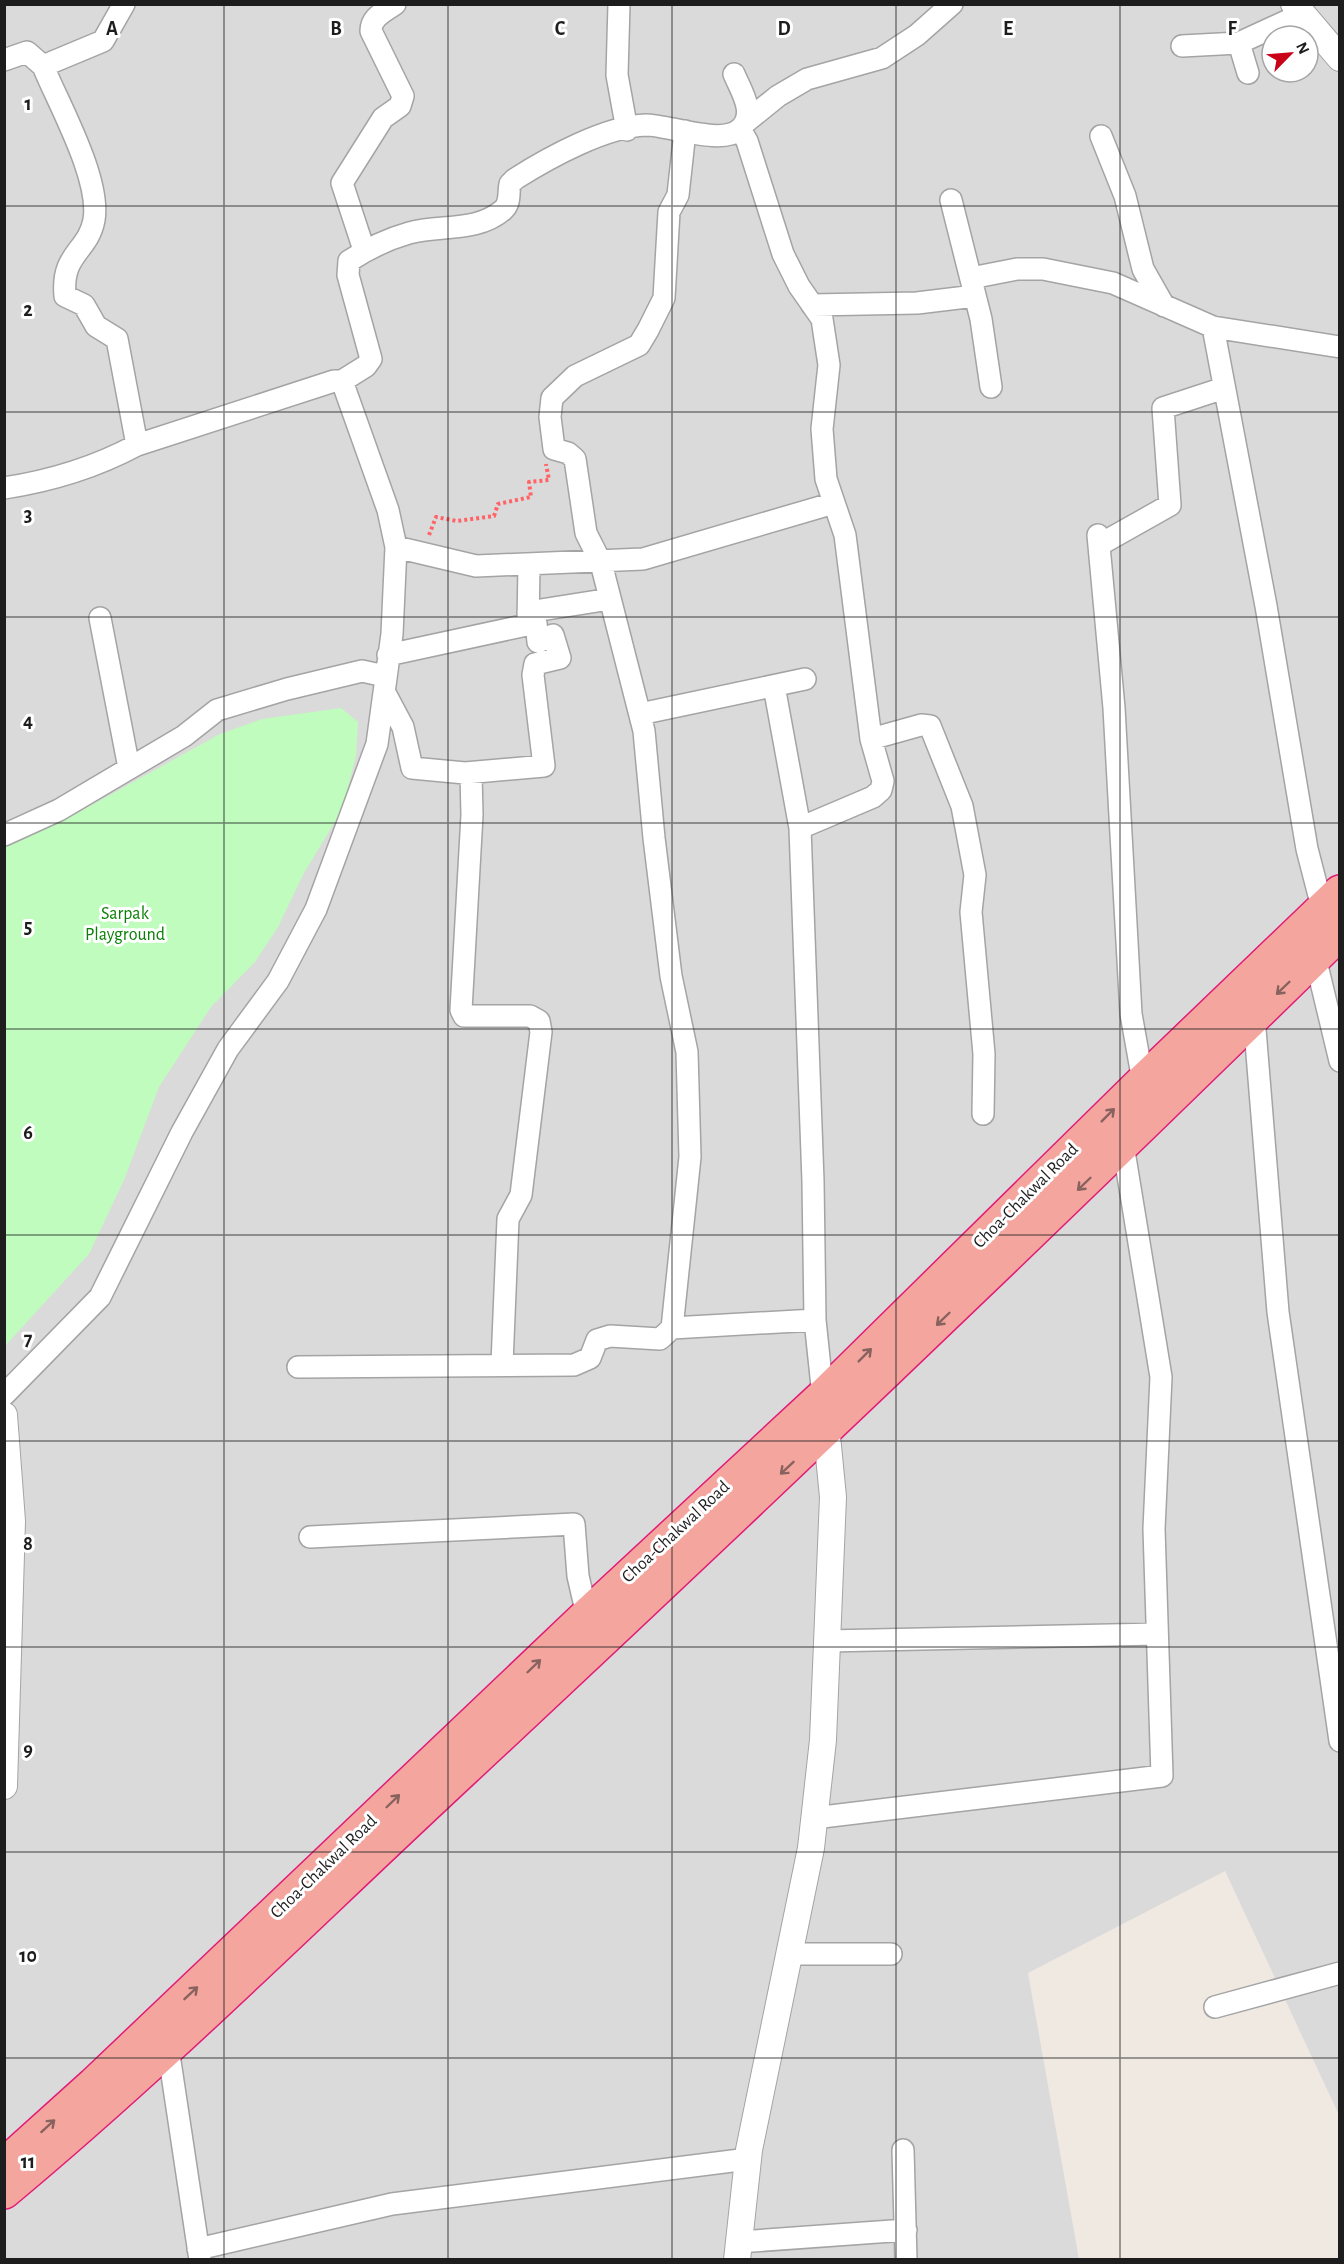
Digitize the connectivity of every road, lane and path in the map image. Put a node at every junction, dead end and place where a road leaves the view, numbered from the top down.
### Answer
1 (124, 4) edge
2 (395, 4) edge
3 (620, 4) edge
4 (952, 4) edge
5 (1298, 9) edge
6 (1239, 43) junction
7 (1182, 46) dead end
8 (1340, 58) edge
9 (4, 60) edge
10 (43, 66) junction
11 (1248, 73) dead end
12 (734, 75) dead end
13 (744, 125) junction
14 (627, 130) junction
15 (685, 131) junction
16 (1101, 136) dead end
17 (951, 200) dead end
18 (364, 250) junction
19 (973, 287) junction
20 (812, 305) junction
21 (1164, 306) junction
22 (1213, 327) junction
23 (1340, 347) edge
24 (342, 381) junction
25 (991, 387) dead end
26 (1224, 388) junction
27 (137, 445) junction
28 (554, 449) junction
29 (4, 488) edge
30 (834, 503) junction
31 (396, 547) junction
32 (424, 554) junction
33 (601, 563) junction
34 (529, 566) junction
35 (610, 599) junction
36 (100, 618) dead end
37 (528, 618) junction
38 (386, 675) junction
39 (805, 679) dead end
40 (774, 686) junction
41 (640, 714) junction
42 (871, 739) junction
43 (129, 768) junction
44 (471, 773) junction
45 (800, 828) junction
46 (4, 835) edge
47 (1334, 910) edge
48 (1315, 957) junction
49 (1254, 1017) junction
50 (1340, 1061) edge
51 (1143, 1081) junction
52 (983, 1114) dead end
53 (1123, 1145) junction
54 (815, 1320) junction
55 (672, 1328) junction
56 (502, 1364) junction
57 (298, 1367) dead end
58 (4, 1395) edge
59 (823, 1396) junction
60 (4, 1415) edge
61 (826, 1431) junction
62 (310, 1537) dead end
63 (8, 1587) edge
64 (587, 1615) junction
65 (1157, 1634) junction
66 (827, 1641) junction
67 (6, 1704) edge
68 (1340, 1741) edge
69 (4, 1786) edge
70 (814, 1818) junction
71 (789, 1954) junction
72 (891, 1954) dead end
73 (1340, 1973) edge
74 (1215, 2007) dead end
75 (168, 2048) junction
76 (903, 2150) dead end
77 (748, 2159) junction
78 (5, 2183) edge
79 (906, 2230) junction
80 (738, 2251) edge
81 (199, 2254) edge
82 (906, 2259) edge

1 - 10 street
2 - 18 street
3 - 14 street
4 - 13 street
5 - 6 street
5 - 8 street
6 - 7 street
6 - 11 street
9 - 10 street
10 - 27 street
12 - 13 street
13 - 15 street
13 - 20 street
14 - 15 street
14 - 18 street
15 - 28 street
16 - 21 street
17 - 19 street
18 - 24 street
19 - 20 street
19 - 21 street
19 - 25 street
20 - 30 street
21 - 22 street
22 - 23 street
22 - 26 street
24 - 27 street
24 - 31 street
26 - 47 street
26 - 51 street
27 - 29 street
28 - 32 path
28 - 33 street
30 - 33 street
30 - 42 street
31 - 32 street
31 - 38 street
32 - 34 street
33 - 34 street
33 - 35 street
34 - 37 street
35 - 37 street
35 - 41 street
36 - 43 street
37 - 38 street
37 - 44 street
38 - 43 street
38 - 44 street
38 - 58 street
39 - 40 street
40 - 41 street
40 - 45 street
41 - 55 street
42 - 45 street
42 - 52 street
43 - 46 street
44 - 56 street
45 - 54 street
47 - 48 highway
47 - 51 highway, Choa-Chakwal Road
48 -> 49 highway
48 - 50 street
49 - 53 highway
49 - 68 street
59 -> 51 highway, Choa-Chakwal Road
53 -> 61 highway
53 - 65 street
54 - 55 street
54 - 59 street
55 - 56 street
56 - 57 street
59 - 61 street
59 - 64 highway, Choa-Chakwal Road
60 - 63 street
61 - 66 street
61 -> 75 highway
62 - 64 street
63 - 67 street
78 -> 64 highway, Choa-Chakwal Road
65 - 66 street
65 - 70 street
66 - 70 street
67 - 69 street
70 - 71 street
71 - 72 street
71 - 77 street
73 - 74 street
75 - 78 highway
75 - 81 street
76 - 79 street
77 - 80 street
77 - 81 street
79 - 80 street
79 - 82 street

